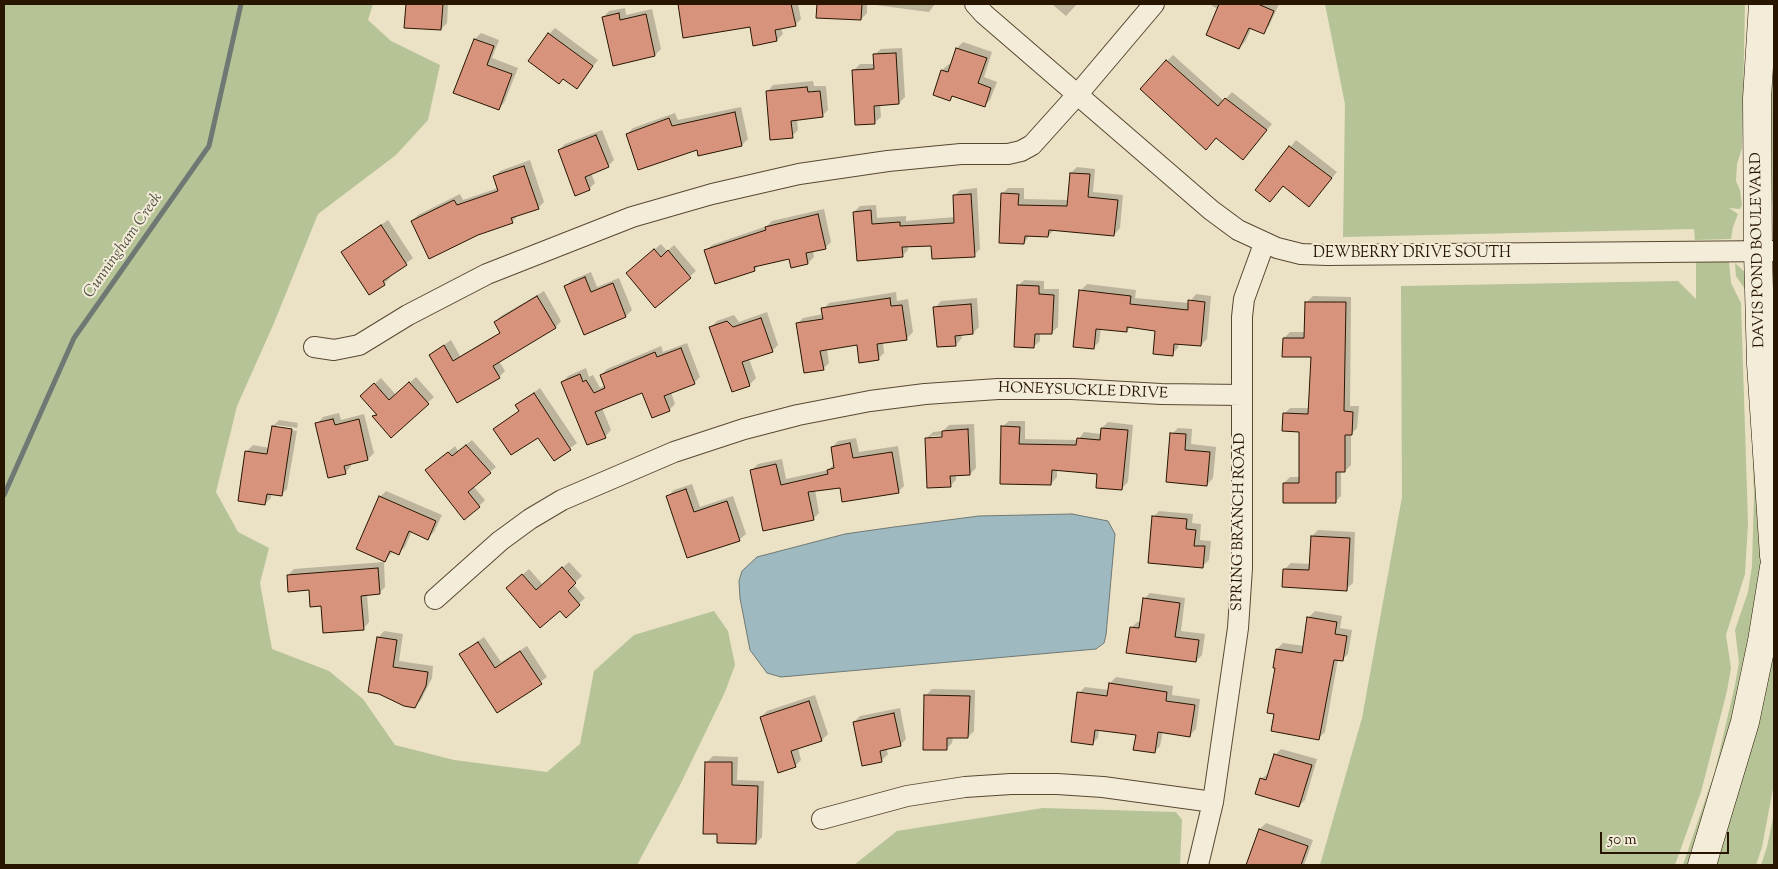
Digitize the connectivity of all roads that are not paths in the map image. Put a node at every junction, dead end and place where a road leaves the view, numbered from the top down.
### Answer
1 (976, 4) edge
2 (1154, 4) edge
3 (1763, 4) edge
4 (1077, 95) junction
5 (1264, 244) junction
6 (1766, 251) edge
7 (314, 347) dead end
8 (1242, 395) junction
9 (1774, 556) edge
10 (1774, 567) edge
11 (435, 599) dead end
12 (1213, 802) junction
13 (822, 818) dead end
14 (1198, 865) edge
15 (1702, 865) edge

1 - 4 street, DEWBERRY DRIVE SOUTH
2 - 4 street
3 - 6 street, DAVIS POND BOULEVARD
4 - 5 street, DEWBERRY DRIVE SOUTH
4 - 7 street
5 - 6 street, DEWBERRY DRIVE SOUTH
5 - 8 street, SPRING BRANCH ROAD
6 - 9 street, DAVIS POND BOULEVARD
8 - 11 street, HONEYSUCKLE DRIVE
8 - 12 street, SPRING BRANCH ROAD
10 - 15 street
12 - 13 street
12 - 14 street, SPRING BRANCH ROAD

